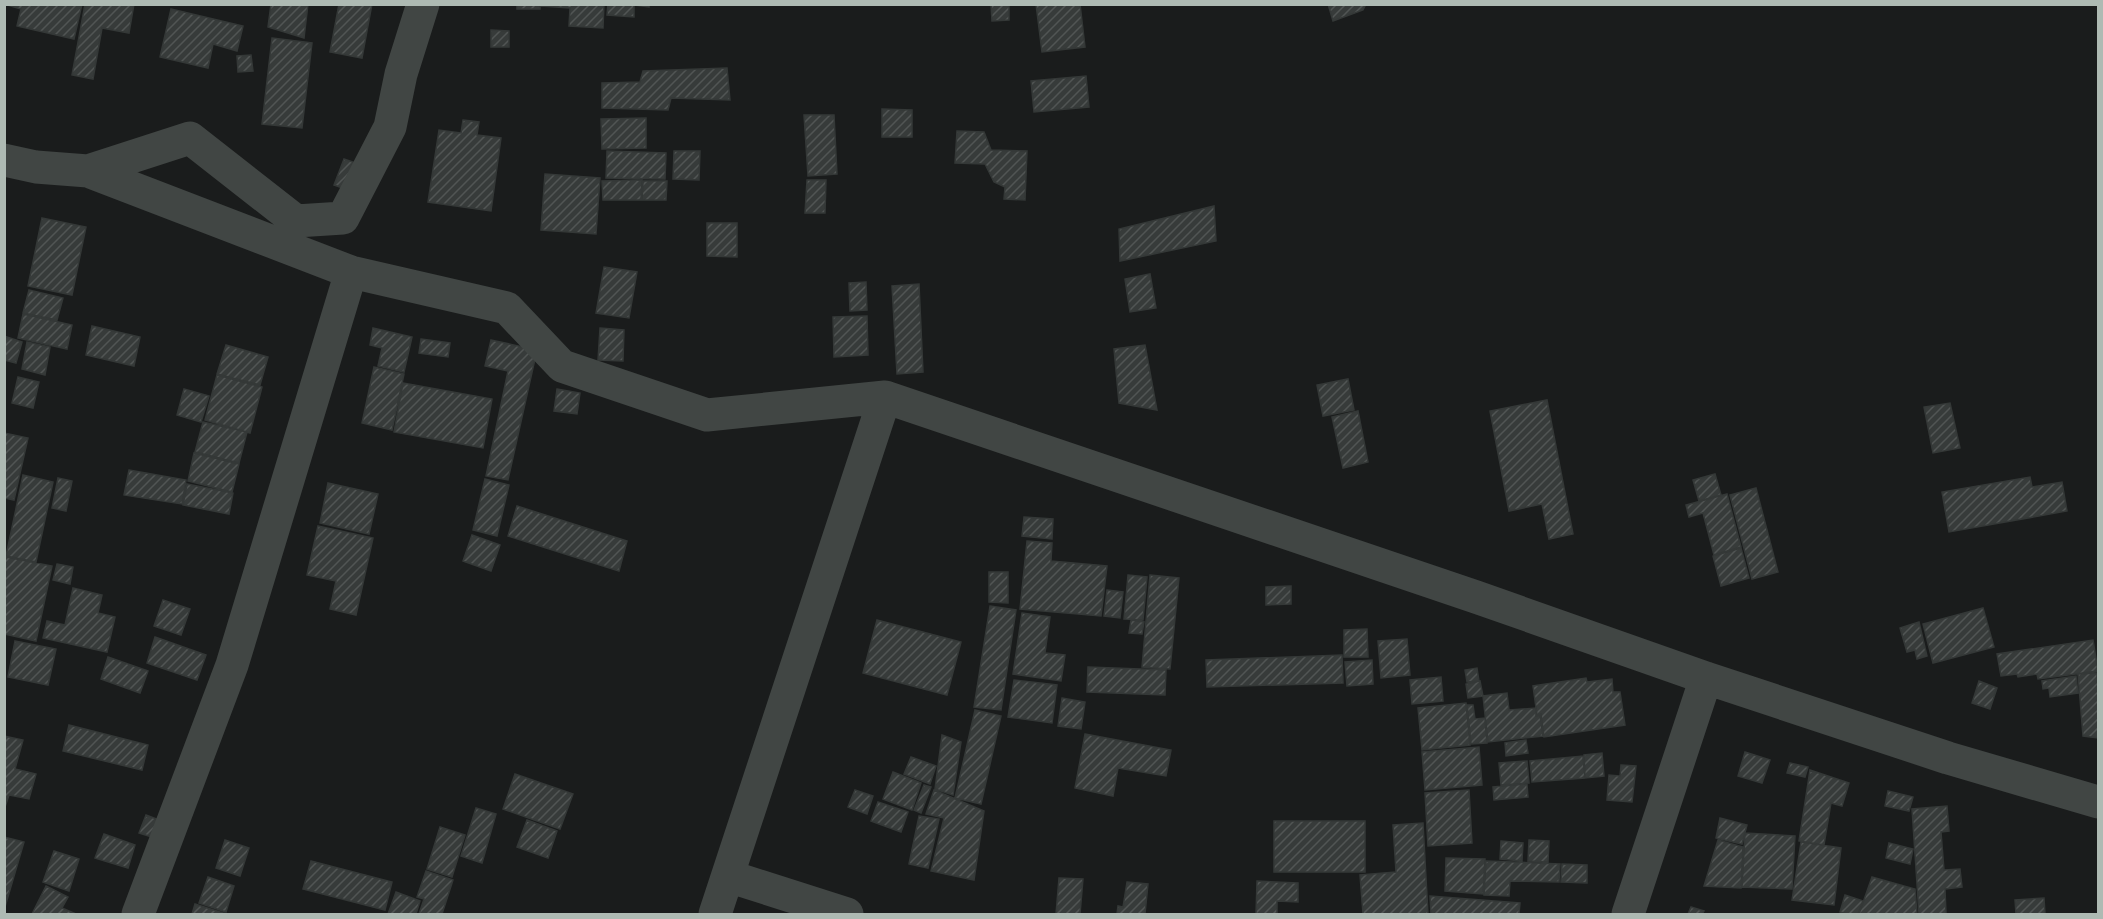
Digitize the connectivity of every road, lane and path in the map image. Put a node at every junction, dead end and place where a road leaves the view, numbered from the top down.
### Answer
1 (423, 4) edge
2 (4, 160) edge
3 (88, 171) junction
4 (351, 272) junction
5 (885, 397) junction
6 (1706, 678) junction
7 (2098, 802) edge
8 (728, 876) junction
9 (138, 915) edge
10 (715, 915) edge
11 (847, 915) edge
12 (1628, 915) edge

1 - 3 street
2 - 3 street
3 - 4 street
4 - 5 street
4 - 9 street
5 - 6 street
5 - 8 street
6 - 7 street
6 - 12 street
8 - 10 street
8 - 11 street

